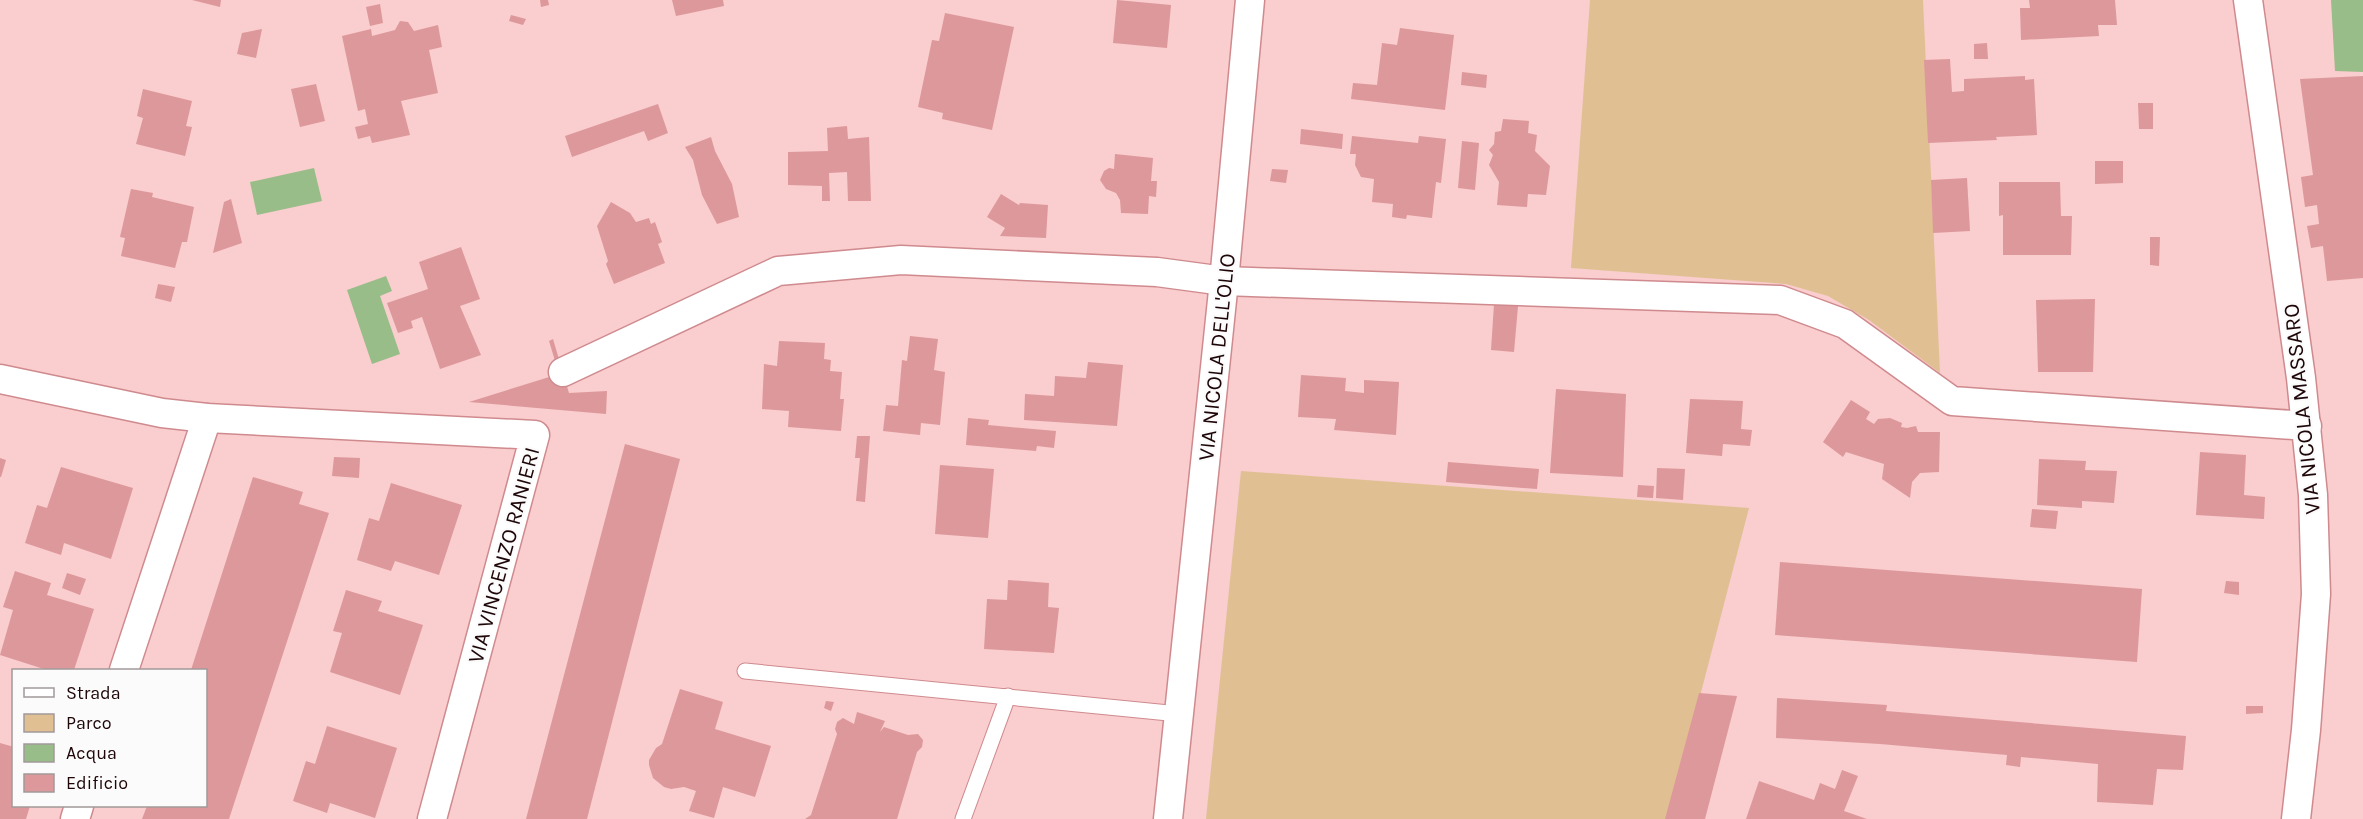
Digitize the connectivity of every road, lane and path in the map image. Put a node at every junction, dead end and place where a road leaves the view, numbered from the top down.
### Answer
1 (1250, 0) edge
2 (2248, 0) edge
3 (1224, 281) junction
4 (563, 372) dead end
5 (0, 379) edge
6 (207, 418) junction
7 (2307, 426) junction
8 (124, 669) edge
9 (745, 671) dead end
10 (1008, 696) junction
11 (1179, 714) junction
12 (432, 819) edge
13 (963, 819) edge
14 (1167, 819) edge
15 (2296, 819) edge

1 - 3 street, VIA NICOLA DELL'OLIO
2 - 7 street, VIA NICOLA MASSARO
3 - 4 street
3 - 7 street
3 - 11 street, VIA NICOLA DELL'OLIO
5 - 6 street, VIA VINCENZO RANIERI
6 - 8 street
6 - 12 street, VIA VINCENZO RANIERI
7 - 15 street, VIA NICOLA MASSARO
9 - 10 lane
10 - 11 lane
10 - 13 lane
11 - 14 street

